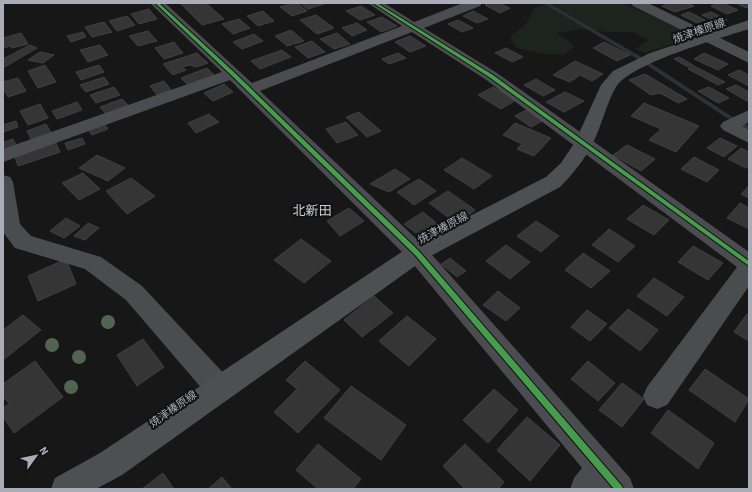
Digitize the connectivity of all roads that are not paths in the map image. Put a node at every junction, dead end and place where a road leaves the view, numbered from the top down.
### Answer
1 (157, 3) edge
2 (375, 3) edge
3 (475, 3) edge
4 (638, 3) edge
5 (749, 24) edge
6 (414, 27) junction
7 (710, 38) junction
8 (749, 58) edge
9 (233, 74) junction
10 (249, 90) junction
11 (749, 115) edge
12 (749, 136) edge
13 (584, 143) junction
14 (3, 156) edge
15 (3, 182) edge
16 (417, 253) junction
17 (749, 264) edge
18 (749, 268) edge
19 (220, 388) junction
20 (657, 396) dead end
21 (601, 482) edge
22 (66, 489) edge

1 - 9 street
2 - 6 street
3 - 6 street
4 - 7 street
5 - 7 main road, 焼津榛原線
6 - 10 street
6 - 13 street
7 - 8 street
7 - 13 main road, 焼津榛原線
9 - 10 street
9 - 14 street
10 - 16 street
11 - 12 street
13 - 16 main road, 焼津榛原線
13 - 17 street
15 - 19 street
16 - 19 main road, 焼津榛原線
16 - 21 street
18 - 20 street
19 - 22 main road, 焼津榛原線

